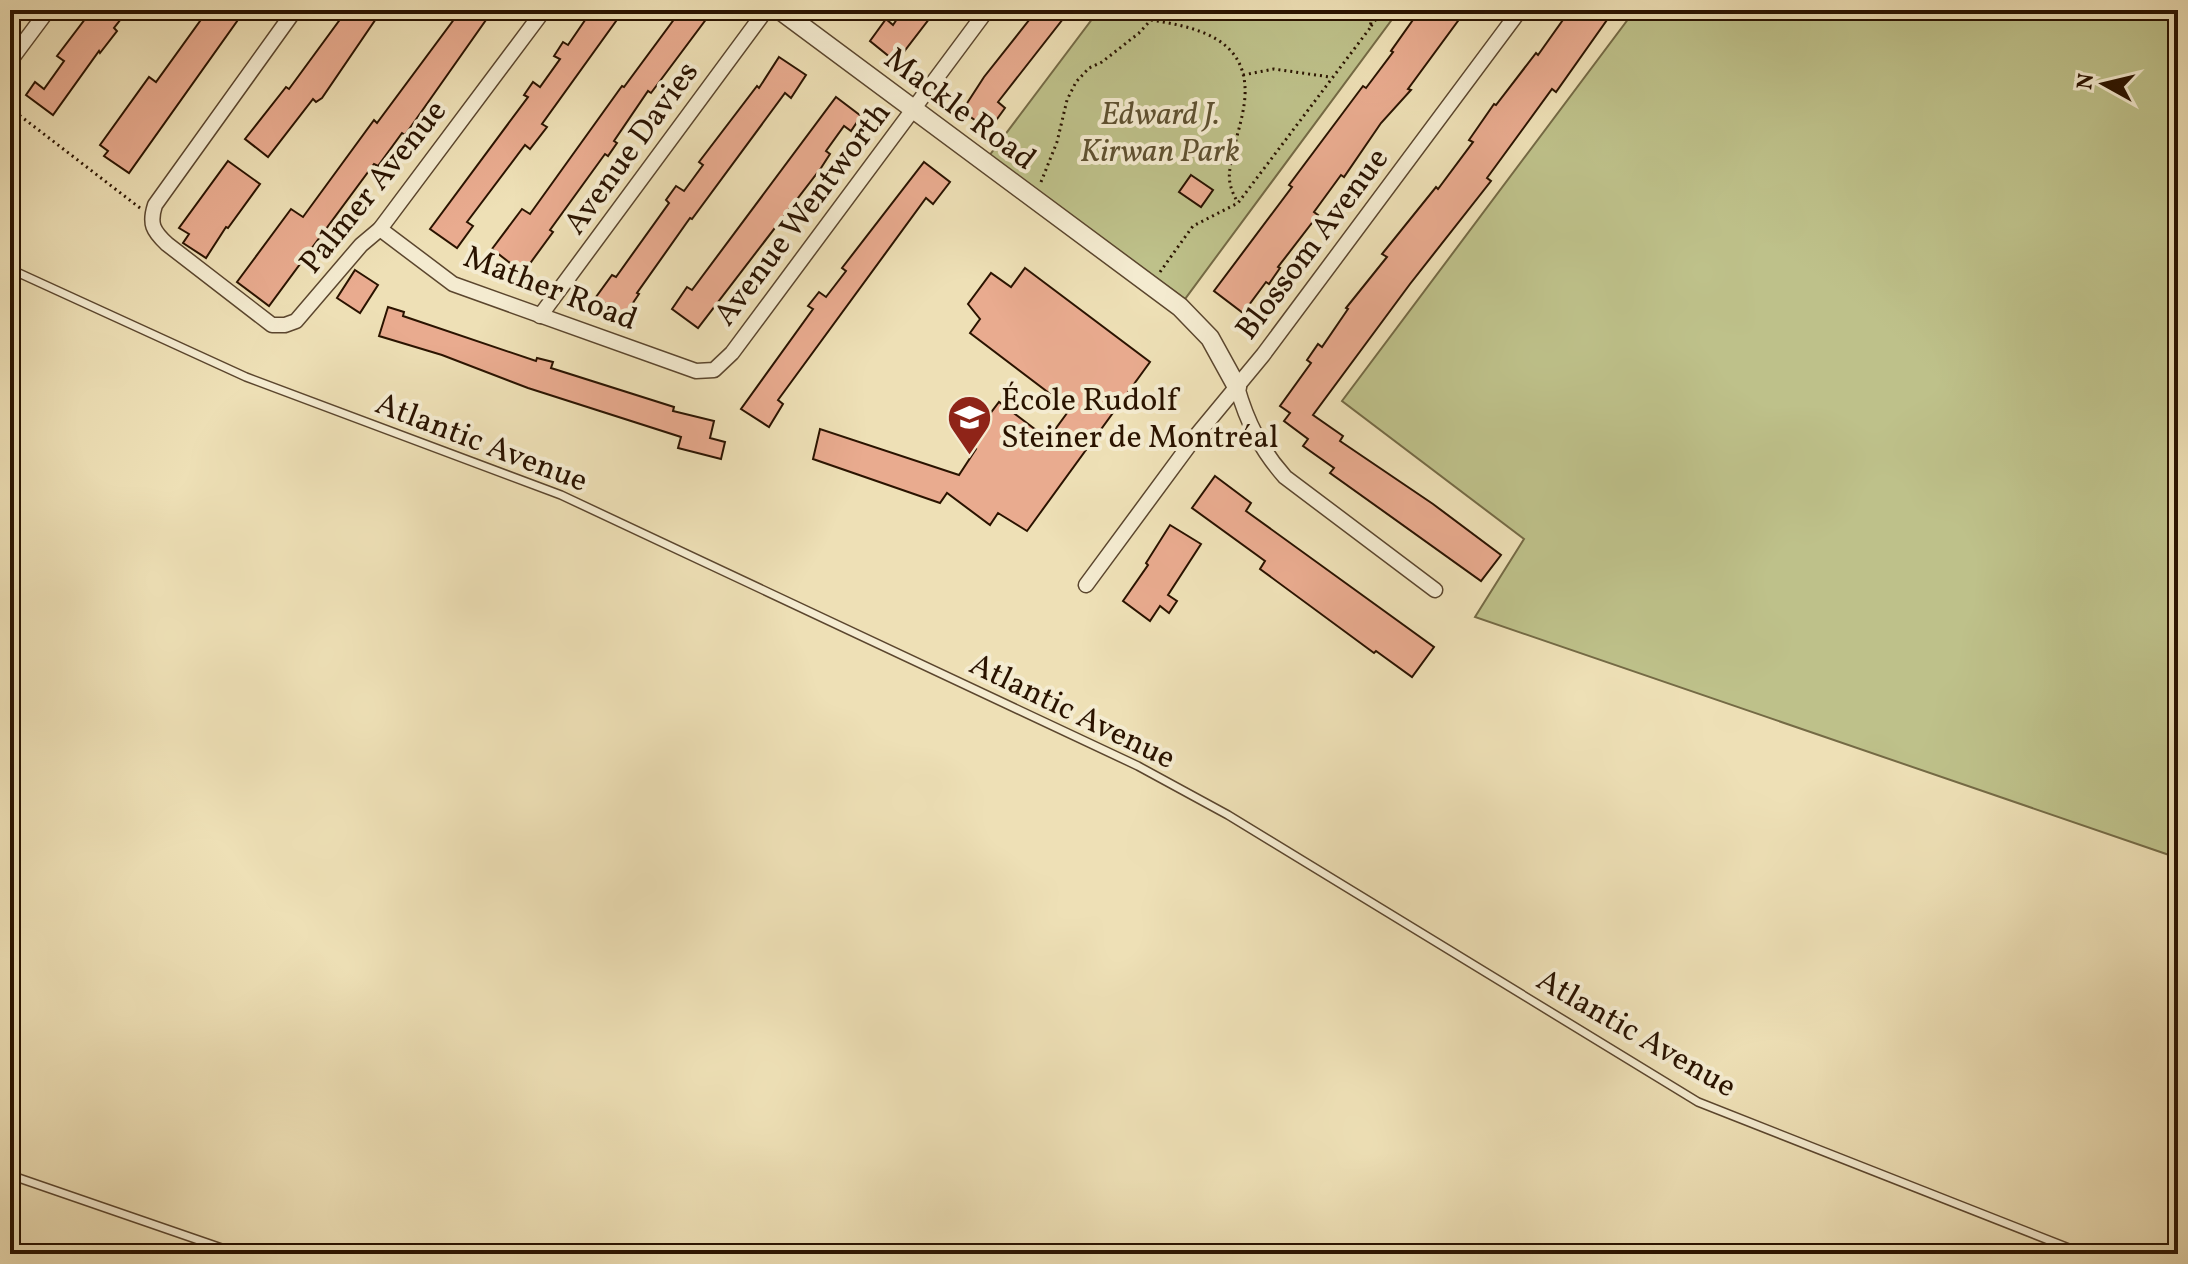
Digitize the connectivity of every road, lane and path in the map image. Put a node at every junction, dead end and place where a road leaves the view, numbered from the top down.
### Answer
1 (48, 10) edge
2 (295, 10) edge
3 (544, 10) edge
4 (766, 10) edge
5 (780, 10) edge
6 (987, 10) edge
7 (1160, 10) edge
8 (1373, 10) edge
9 (1383, 10) edge
10 (1520, 10) edge
11 (1151, 20) junction
12 (1370, 28) junction
13 (10, 61) edge
14 (1243, 75) junction
15 (1331, 77) junction
16 (10, 108) edge
17 (913, 110) junction
18 (1034, 200) junction
19 (1238, 203) junction
20 (152, 214) junction
21 (380, 229) junction
22 (10, 269) edge
23 (1150, 285) junction
24 (540, 316) junction
25 (714, 370) joint
26 (1237, 387) junction
27 (1086, 585) dead end
28 (1435, 590) dead end
29 (10, 1175) edge
30 (10, 1248) edge
31 (27, 1254) edge
32 (239, 1254) edge
33 (2084, 1254) edge

1 - 13 street
2 - 20 street
3 - 21 street, Palmer Avenue
4 - 24 street, Avenue Davies
5 - 17 street, Mackle Road
6 - 17 street, Avenue Wentworth
7 - 11 path
8 - 12 path
9 - 12 path
10 - 26 street, Blossom Avenue
11 - 14 path
11 - 18 path
12 - 15 path
14 - 15 path
14 - 19 path
15 - 19 path
16 - 20 path
17 - 18 street, Mackle Road
17 - 25 street, Avenue Wentworth
18 - 23 street, Mackle Road
19 - 23 path
20 - 21 street, Palmer Avenue
21 - 24 street, Mather Road
22 - 33 lane, Atlantic Avenue
23 - 26 street, Mackle Road
24 - 25 street, Mather Road
26 - 27 street, Blossom Avenue
26 - 28 street, Mackle Road
29 - 32 lane
30 - 31 lane

